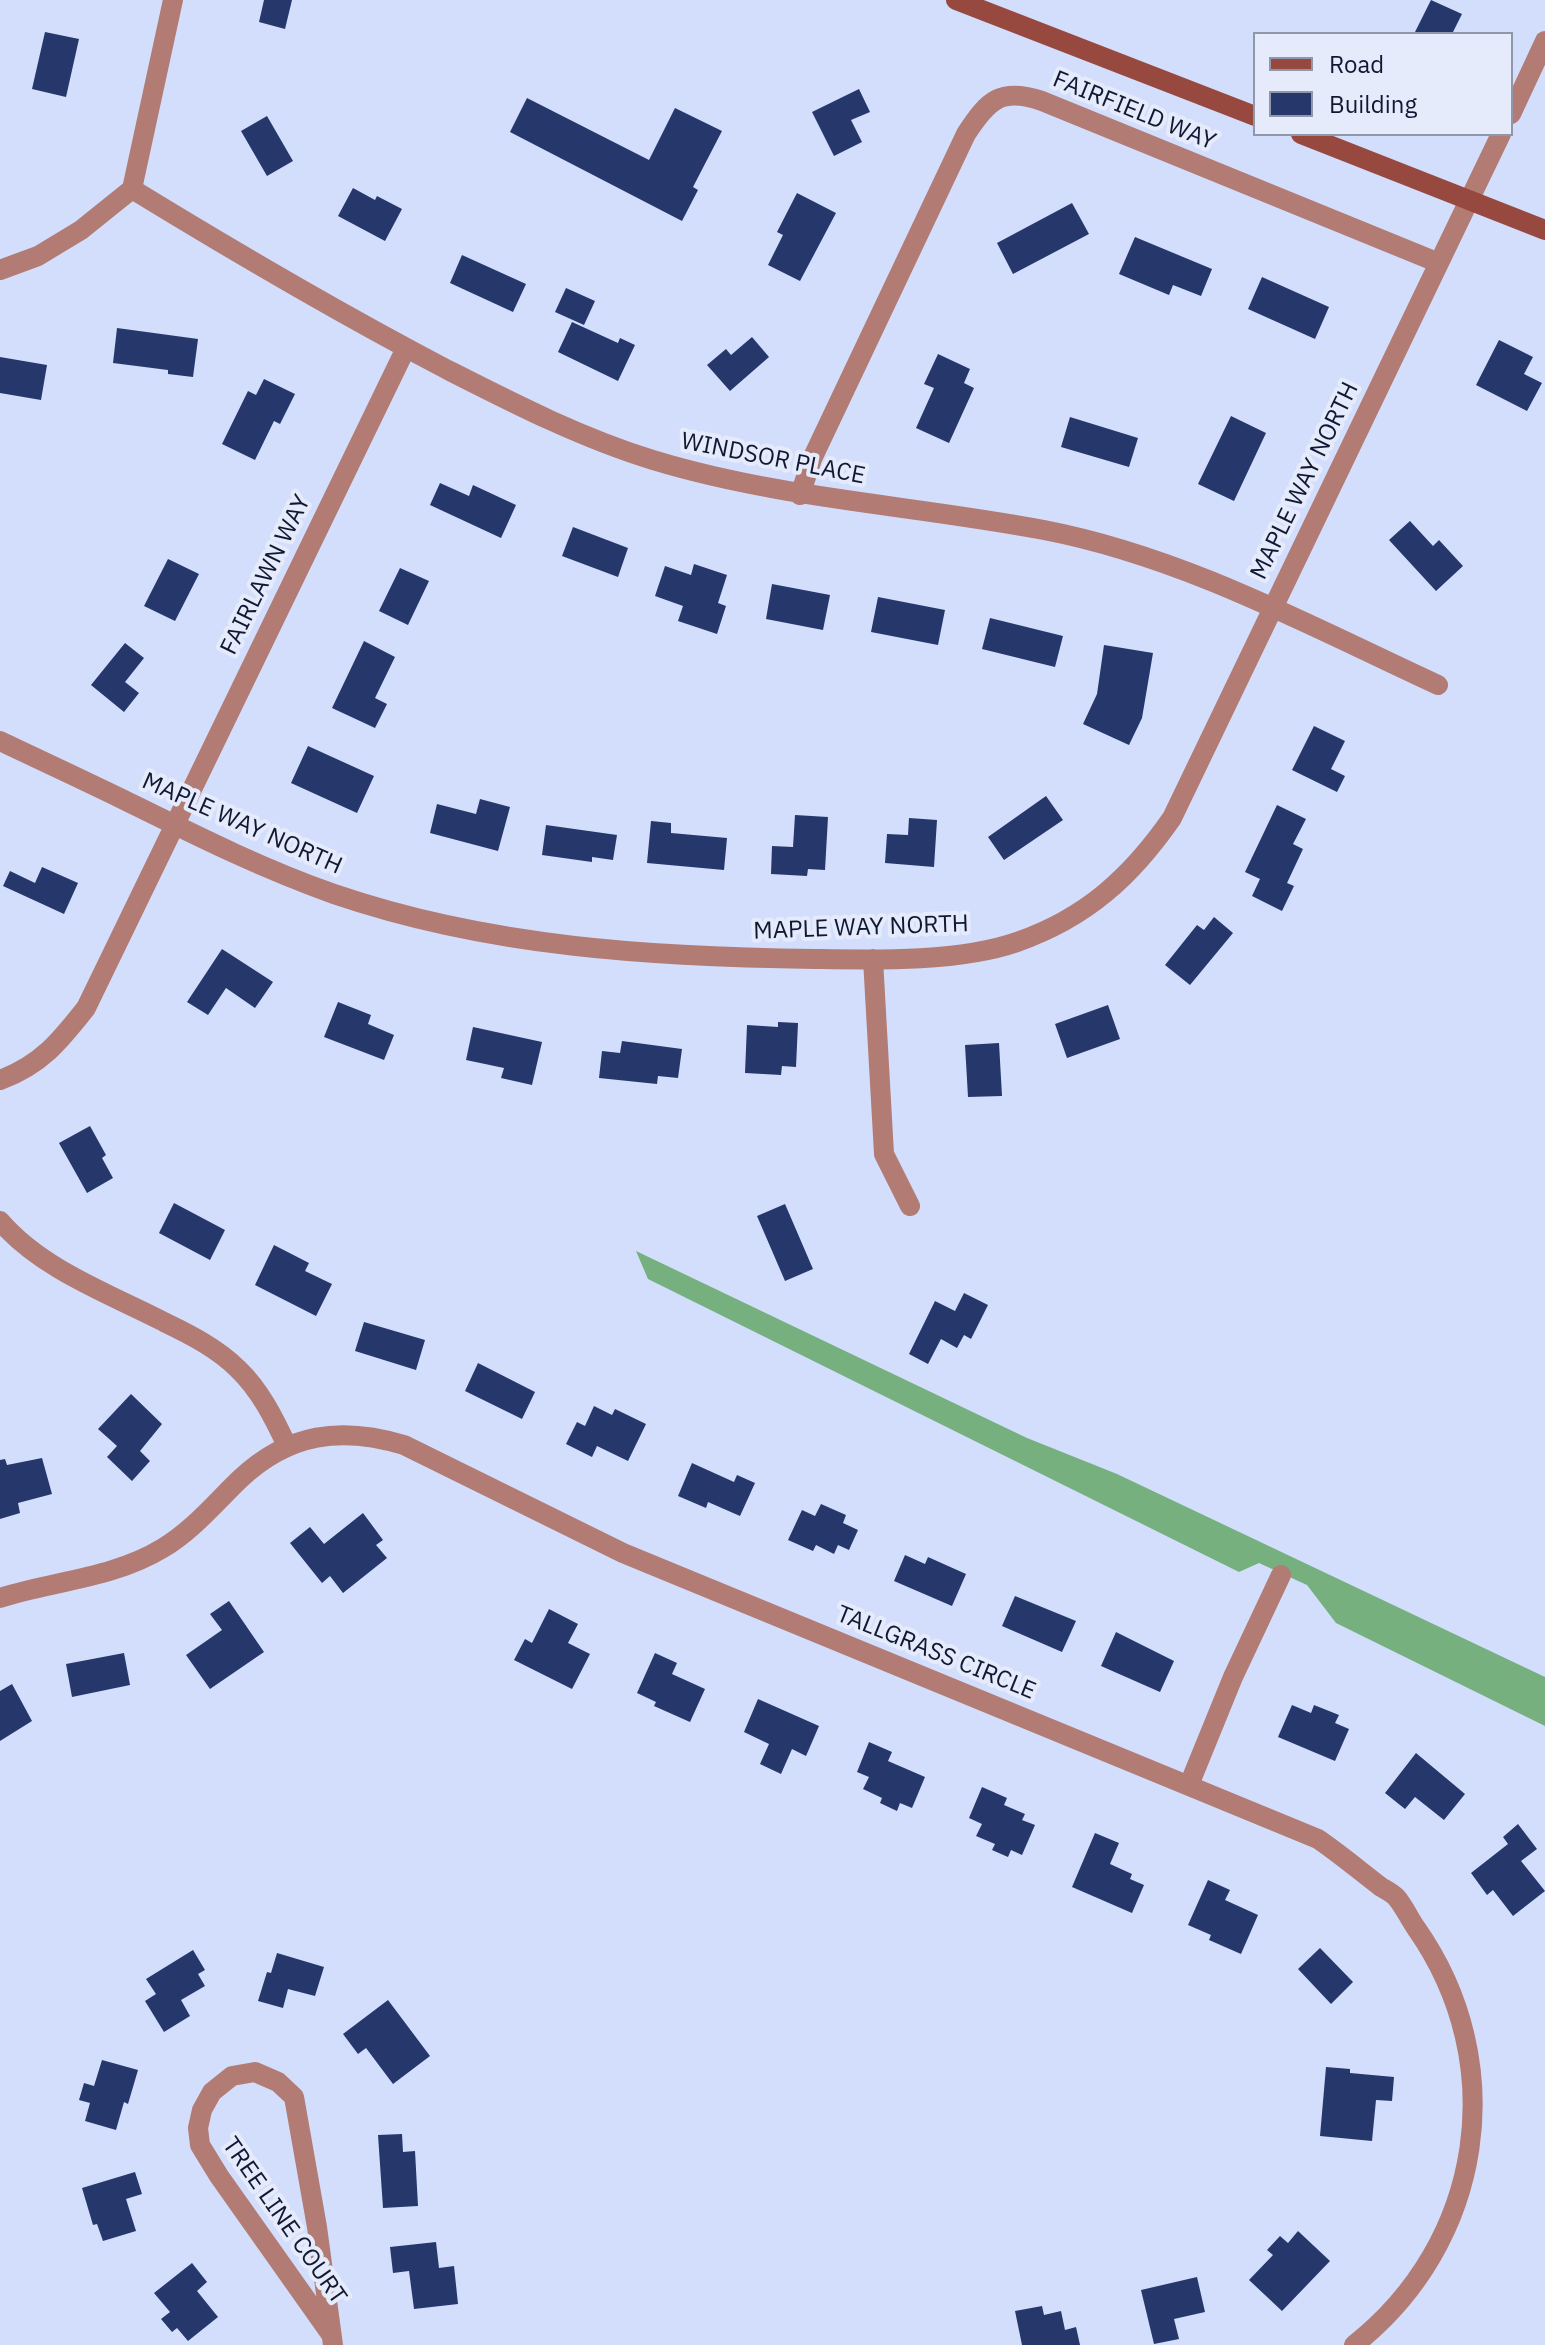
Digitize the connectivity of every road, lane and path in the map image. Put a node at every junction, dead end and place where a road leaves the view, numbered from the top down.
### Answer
1 (173, 0) edge
2 (956, 0) edge
3 (1545, 41) edge
4 (1513, 110) edge
5 (1253, 115) edge
6 (1306, 136) edge
7 (1500, 136) edge
8 (132, 189) junction
9 (1470, 198) junction
10 (1545, 230) edge
11 (1439, 263) junction
12 (0, 270) edge
13 (406, 348) junction
14 (800, 495) junction
15 (1273, 607) junction
16 (1438, 685) dead end
17 (0, 741) edge
18 (174, 826) junction
19 (873, 959) junction
20 (0, 1080) edge
21 (910, 1206) dead end
22 (0, 1221) edge
23 (287, 1446) junction
24 (1281, 1575) dead end
25 (0, 1598) edge
26 (1189, 1785) junction
27 (331, 2339) edge
28 (1354, 2345) edge

1 - 8 street
2 - 5 main road
3 - 4 street
6 - 9 main road
7 - 9 street, MAPLE WAY NORTH
8 - 12 street
8 - 13 street, WINDSOR PLACE
9 - 10 main road
9 - 11 street, MAPLE WAY NORTH
11 - 14 street, FAIRFIELD WAY
11 - 15 street, MAPLE WAY NORTH
13 - 14 street, WINDSOR PLACE
13 - 18 street, FAIRLAWN WAY
14 - 15 street, WINDSOR PLACE
15 - 16 street, WINDSOR PLACE
15 - 19 street, MAPLE WAY NORTH
17 - 18 street, MAPLE WAY NORTH
18 - 19 street, MAPLE WAY NORTH
18 - 20 street, FAIRLAWN WAY
19 - 21 street
22 - 23 street
23 - 25 street, TALLGRASS CIRCLE
23 - 26 street, TALLGRASS CIRCLE
24 - 26 street
26 - 28 street, TALLGRASS CIRCLE
27 - 27 street, TREE LINE COURT

